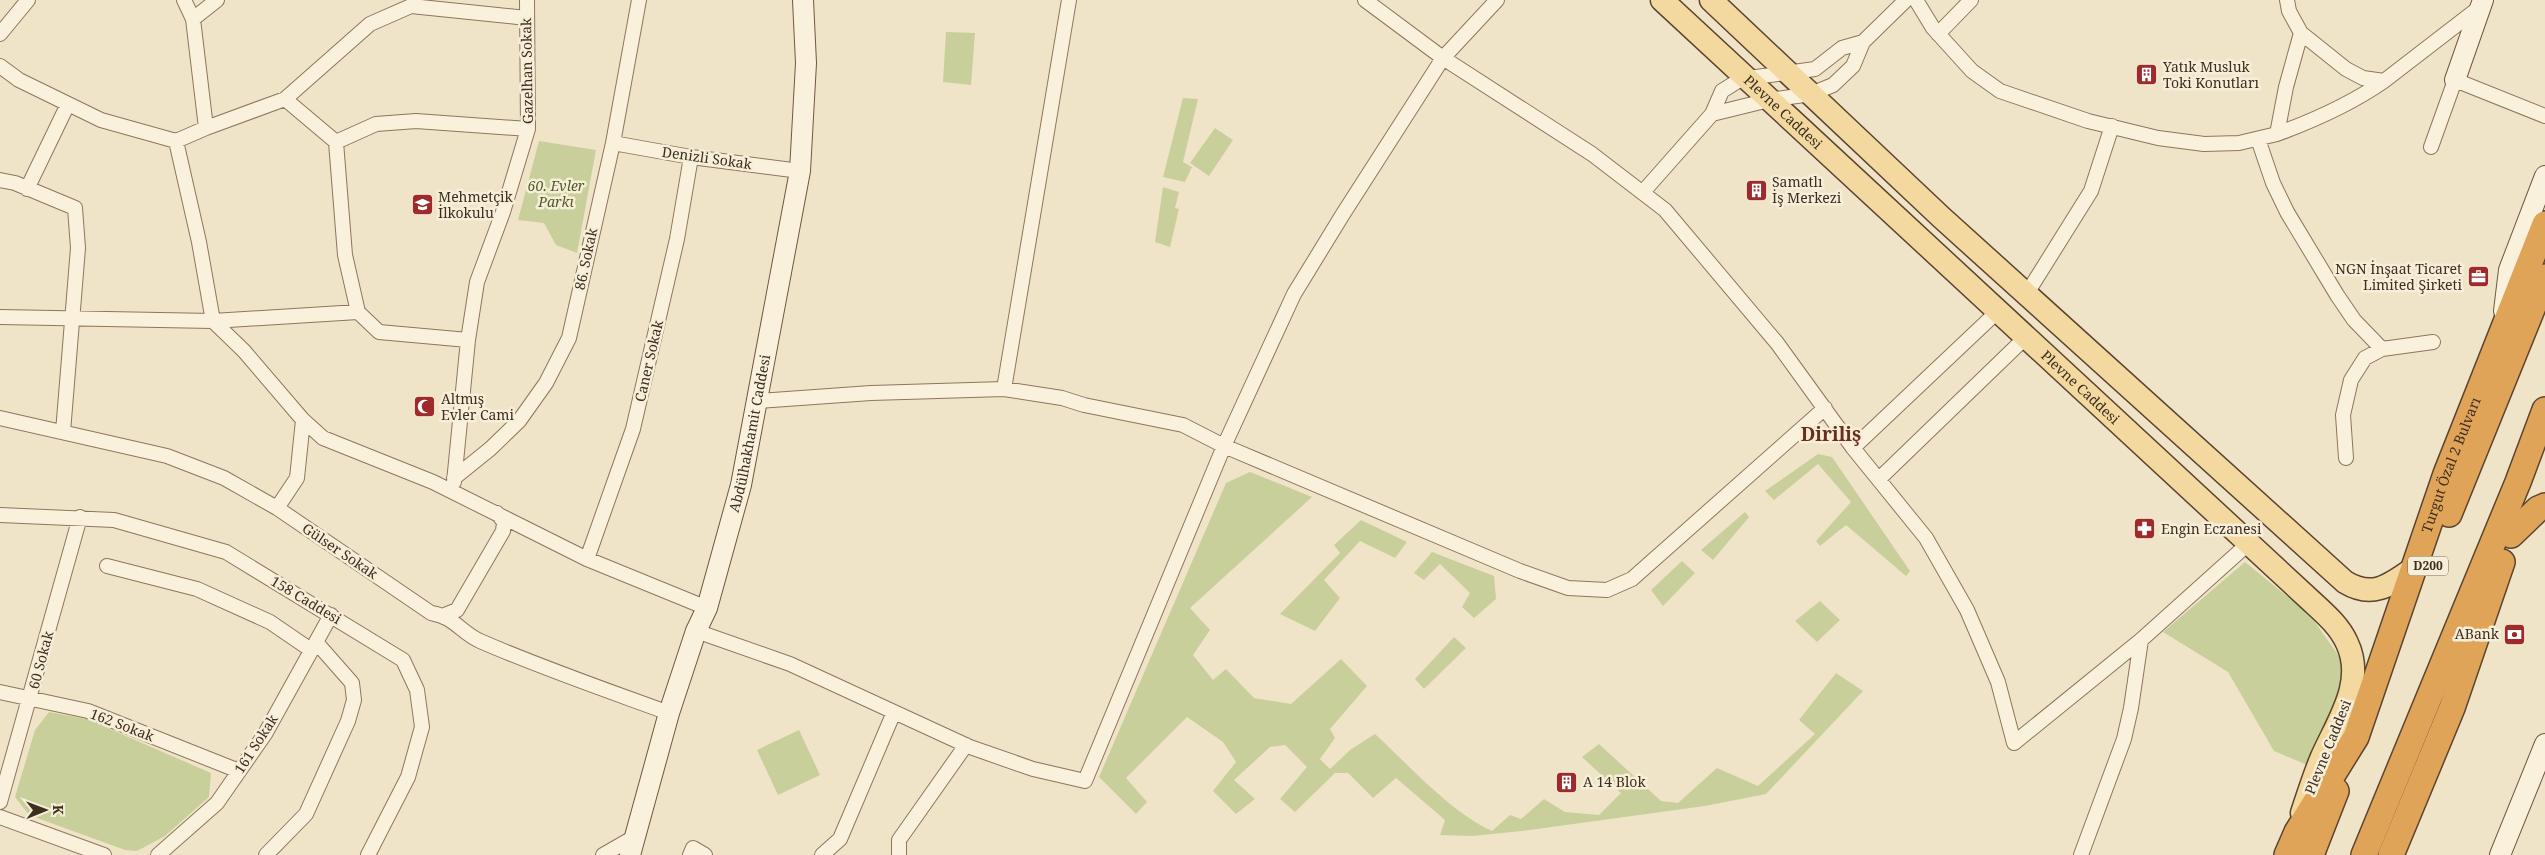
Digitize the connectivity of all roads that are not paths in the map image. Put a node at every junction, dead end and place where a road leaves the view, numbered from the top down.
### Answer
1 (28, 0) edge
2 (184, 0) edge
3 (217, 0) edge
4 (526, 0) edge
5 (639, 0) edge
6 (802, 0) edge
7 (1069, 0) edge
8 (1365, 0) edge
9 (1497, 0) edge
10 (1662, 0) edge
11 (1711, 0) edge
12 (1906, 0) edge
13 (1916, 0) edge
14 (1971, 0) edge
15 (2287, 0) edge
16 (430, 4) edge
17 (2482, 4) edge
18 (527, 18) junction
19 (193, 19) junction
20 (0, 34) edge
21 (1938, 34) junction
22 (2301, 34) junction
23 (1863, 42) junction
24 (1444, 58) junction
25 (0, 66) edge
26 (1789, 74) junction
27 (1746, 79) junction
28 (2454, 80) junction
29 (2384, 81) junction
30 (1811, 94) junction
31 (284, 99) junction
32 (1769, 100) junction
33 (68, 104) junction
34 (1712, 114) junction
35 (2545, 116) edge
36 (2112, 126) junction
37 (206, 128) junction
38 (528, 130) junction
39 (2277, 134) junction
40 (2258, 139) junction
41 (176, 141) junction
42 (336, 142) junction
43 (613, 143) junction
44 (2431, 147) dead end
45 (691, 157) junction
46 (800, 171) junction
47 (2545, 176) edge
48 (0, 180) edge
49 (27, 189) junction
50 (1643, 192) junction
51 (2545, 224) edge
52 (2545, 277) edge
53 (2026, 294) junction
54 (358, 312) junction
55 (1997, 312) junction
56 (0, 317) edge
57 (74, 320) junction
58 (213, 321) junction
59 (2025, 338) junction
60 (2500, 338) junction
61 (468, 340) junction
62 (2433, 342) dead end
63 (2382, 349) junction
64 (1004, 389) junction
65 (756, 401) junction
66 (1825, 408) junction
67 (2545, 410) edge
68 (0, 418) edge
69 (303, 420) junction
70 (2545, 421) edge
71 (63, 432) junction
72 (1224, 446) junction
73 (1853, 448) junction
74 (2346, 458) dead end
75 (1879, 480) junction
76 (453, 484) junction
77 (2545, 506) edge
78 (277, 508) junction
79 (497, 513) junction
80 (0, 515) edge
81 (80, 517) junction
82 (2511, 535) junction
83 (2249, 543) junction
84 (587, 559) junction
85 (107, 566) dead end
86 (2414, 568) junction
87 (707, 608) junction
88 (330, 615) junction
89 (445, 616) junction
90 (696, 631) junction
91 (2141, 640) junction
92 (313, 646) junction
93 (0, 692) edge
94 (30, 699) junction
95 (894, 712) junction
96 (669, 713) junction
97 (2356, 737) junction
98 (2545, 744) edge
99 (966, 745) junction
100 (239, 771) junction
101 (0, 802) edge
102 (2410, 807) junction
103 (0, 816) edge
104 (2297, 832) junction
105 (636, 836) junction
106 (104, 855) edge
107 (158, 855) edge
108 (266, 855) edge
109 (368, 855) edge
110 (603, 855) edge
111 (630, 855) edge
112 (690, 855) edge
113 (705, 855) edge
114 (822, 855) edge
115 (898, 855) edge
116 (2081, 855) edge
117 (2274, 855) edge
118 (2287, 855) edge
119 (2311, 855) edge
120 (2364, 855) edge
121 (2391, 855) edge
122 (2401, 855) edge
123 (2500, 855) edge

1 - 20 street
2 - 19 street
3 - 19 street
4 - 18 street, Gazelhan Sokak
5 - 43 street, 86. Sokak
6 - 46 main road, Abdülhakhamit Caddesi
7 - 64 street
8 - 24 street
9 - 24 street
10 - 27 main road, Plevne Caddesi
11 - 26 main road
12 - 23 street
13 - 21 street
14 - 21 street
15 - 22 street
16 - 18 street
16 - 31 street
17 - 28 main road
17 - 29 street
18 - 38 street, Gazelhan Sokak
19 - 37 street
21 - 36 street
22 - 29 street
22 - 39 street
23 - 26 street
23 - 30 street
24 - 50 street
24 - 72 street
25 - 33 street
26 - 27 street
26 - 30 main road
27 - 32 main road, Plevne Caddesi
27 - 34 street
28 - 35 street
28 - 44 street
29 - 39 street
30 - 32 street
30 - 53 main road
31 - 37 street
31 - 42 street
32 - 34 street
32 - 55 main road, Plevne Caddesi
33 - 41 street
33 - 49 street
34 - 50 street
36 - 40 street
36 - 53 street
37 - 41 street
38 - 42 street
38 - 61 street, Gazelhan Sokak
39 - 40 street
40 - 63 street
41 - 58 street
42 - 54 street
43 - 45 street, Denizli Sokak
43 - 76 street, 86. Sokak
45 - 46 street, Denizli Sokak
45 - 84 street, Caner Sokak
46 - 65 main road, Abdülhakhamit Caddesi
47 - 60 main road
48 - 49 street
49 - 57 street
50 - 66 street
51 - 60 highway, Turgut Özal 2 Bulvarı
52 - 97 highway, Turgut Özal 2 Bulvarı / D200
53 - 86 main road
54 - 58 street
54 - 61 street
55 - 59 main road, Plevne Caddesi
55 - 73 street
56 - 57 street
57 - 58 street
57 - 71 street
58 - 69 street
59 - 75 street
59 - 83 main road, Plevne Caddesi
60 - 86 highway, Turgut Özal 2 Bulvarı
61 - 76 street, Gazelhan Sokak
62 - 63 street
63 - 74 street
64 - 65 street
64 - 72 street
65 - 87 main road, Abdülhakhamit Caddesi
66 - 72 street
66 - 73 street
67 - 120 highway
68 - 71 street, Gülser Sokak
69 - 76 street
69 - 78 street
70 - 82 highway
71 - 78 street, Gülser Sokak
72 - 99 street
73 - 75 street
75 - 91 street
76 - 79 street
77 - 82 highway
78 - 89 street, Gülser Sokak
79 - 84 street
79 - 89 street
80 - 81 street, 158 Caddesi
81 - 88 street, 158 Caddesi
81 - 94 street, 60 Sokak
82 - 102 highway
83 - 91 street
83 - 104 main road, Plevne Caddesi
84 - 87 street
85 - 92 street
86 - 97 highway, Turgut Özal 2 Bulvarı
87 - 90 main road, Abdülhakhamit Caddesi
88 - 92 street, 161 Sokak
88 - 109 street, 158 Caddesi
89 - 96 street, Gülser Sokak
90 - 95 street
90 - 96 main road, Abdülhakhamit Caddesi
91 - 116 street
92 - 100 street, 161 Sokak
92 - 108 street
93 - 94 street, 162 Sokak
94 - 100 street, 162 Sokak
94 - 101 street, 60 Sokak
95 - 99 street
95 - 114 street
96 - 105 main road, Abdülhakhamit Caddesi
97 - 104 highway, Turgut Özal 2 Bulvarı
97 - 119 highway, Turgut Özal 2 Bulvarı / D200
98 - 123 main road
99 - 115 street
100 - 107 street, 161 Sokak
102 - 121 highway
102 - 122 highway
103 - 106 street
104 - 117 highway, Turgut Özal 2 Bulvarı
104 - 118 highway, Turgut Özal 2 Bulvarı
105 - 110 street
105 - 111 main road, Abdülhakhamit Caddesi
112 - 113 street

